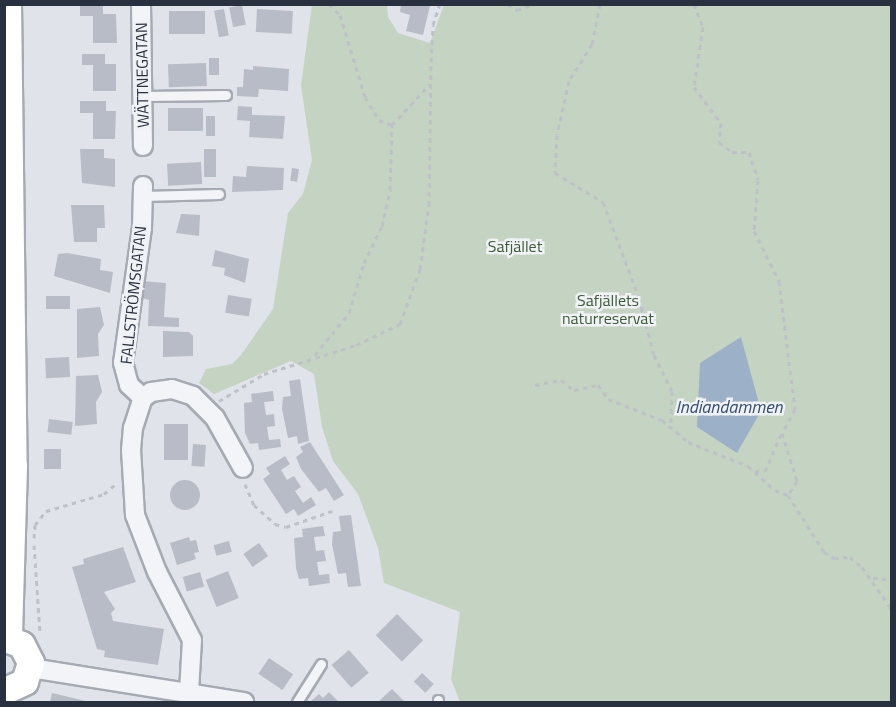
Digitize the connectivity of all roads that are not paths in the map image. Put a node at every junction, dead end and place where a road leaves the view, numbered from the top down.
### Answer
1 (8, 4) edge
2 (141, 4) edge
3 (226, 95) dead end
4 (142, 96) junction
5 (143, 146) dead end
6 (143, 191) joint
7 (219, 194) dead end
8 (143, 398) junction
9 (243, 468) road end
10 (7, 638) edge
11 (321, 664) dead end
12 (31, 668) junction
13 (4, 692) edge
14 (201, 697) edge
15 (244, 702) edge
16 (297, 702) edge

1 - 10 street
2 - 4 street, WÄTTNEGATAN
3 - 4 lane
4 - 5 street, WÄTTNEGATAN
6 - 7 lane
6 - 8 street, FALLSTRÖMSGATAN
8 - 9 street
8 - 14 street
10 - 12 street
11 - 16 lane
12 - 13 street
12 - 14 street
14 - 15 street

